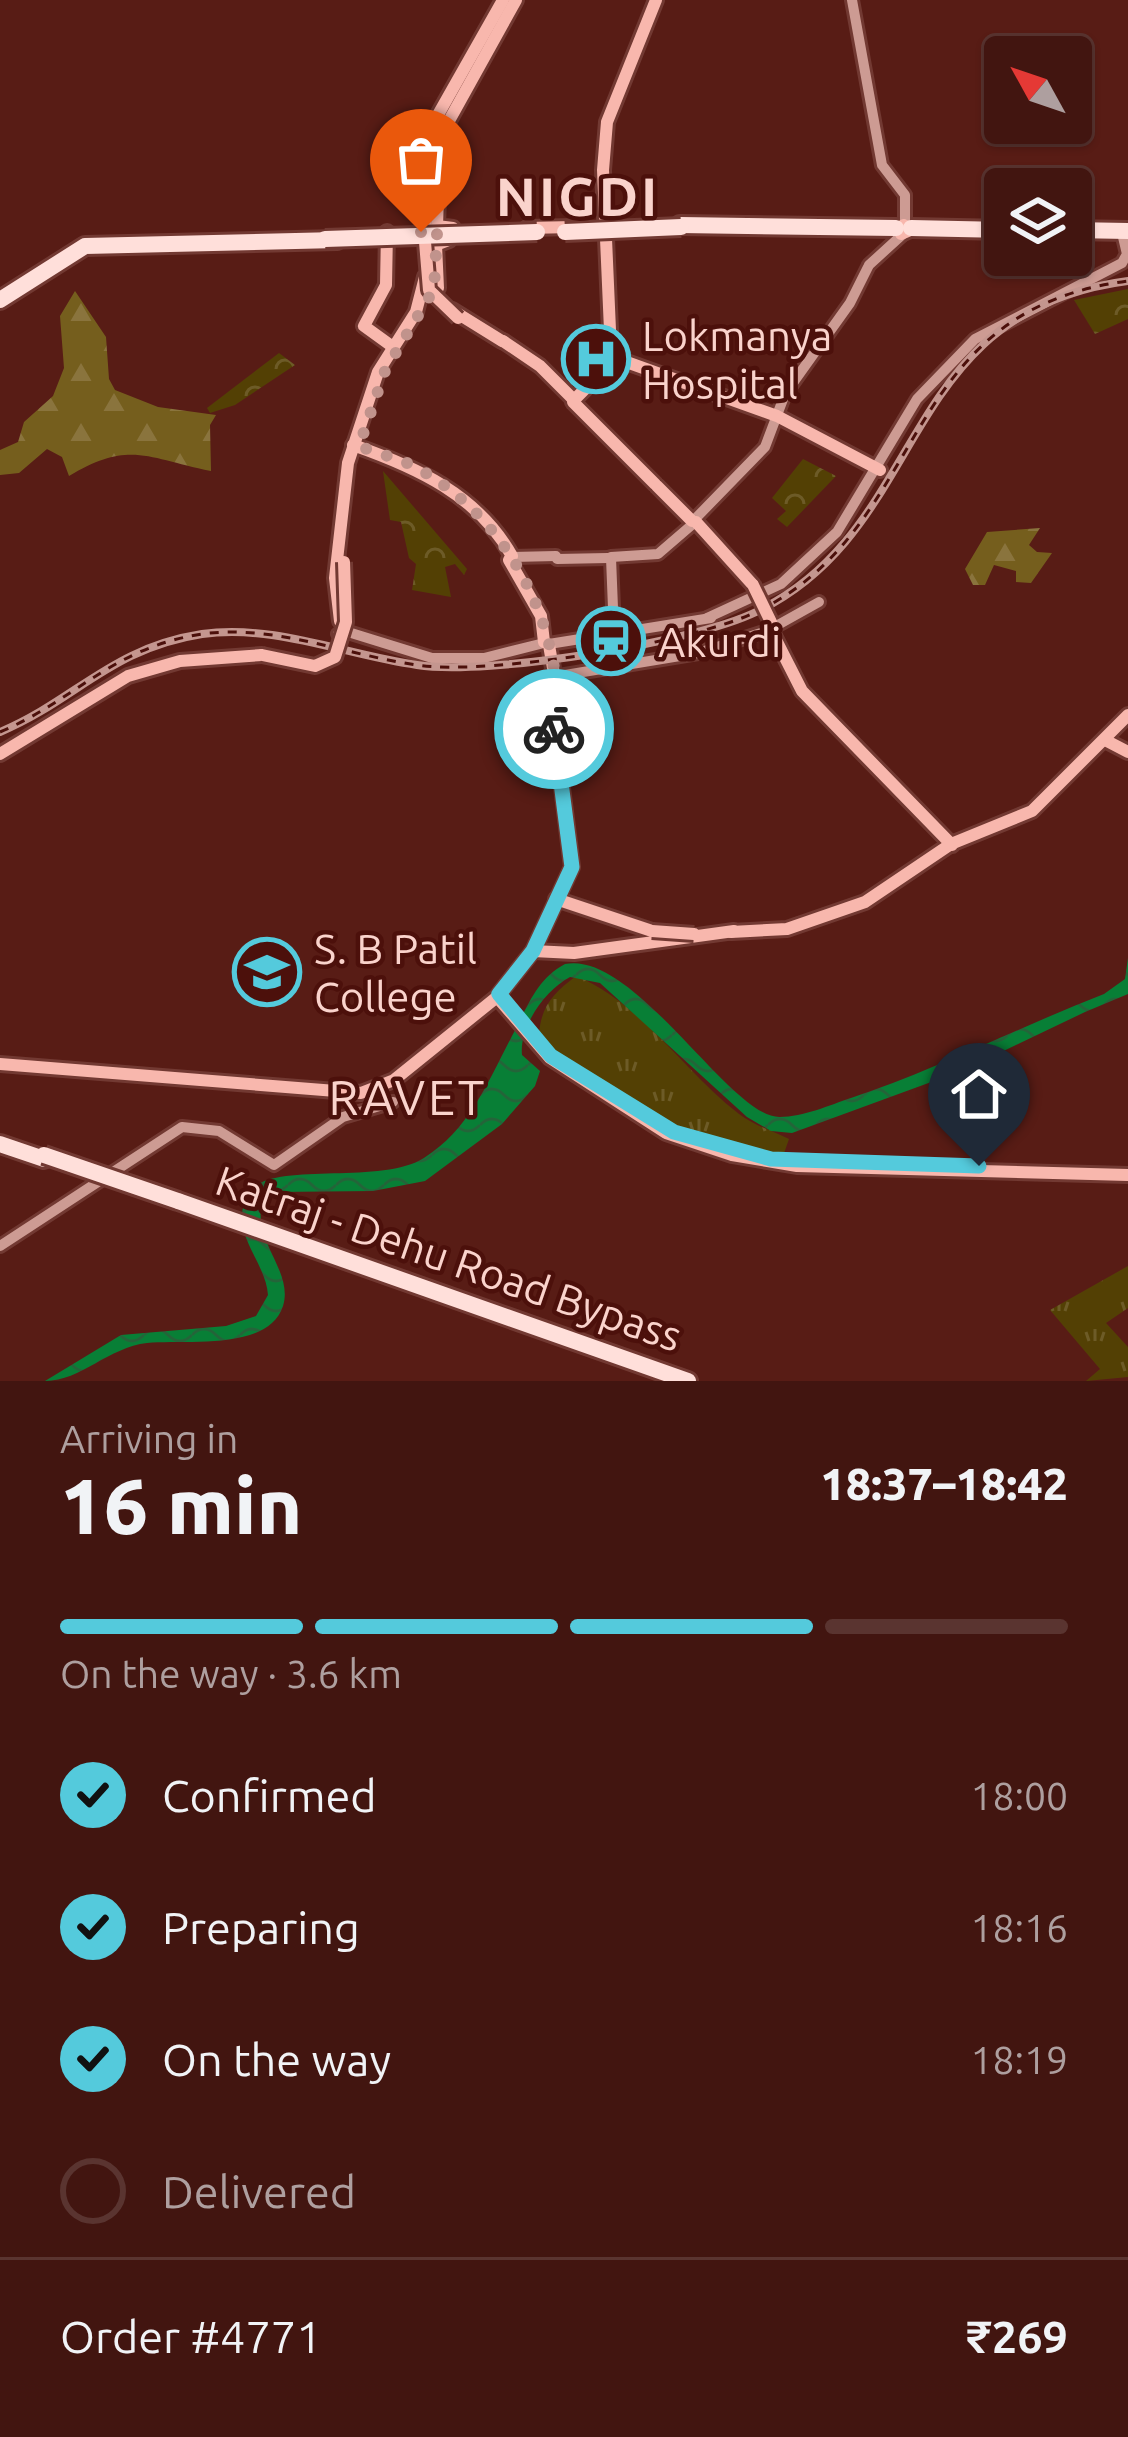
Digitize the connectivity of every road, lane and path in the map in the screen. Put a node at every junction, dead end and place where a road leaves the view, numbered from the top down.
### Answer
1 (502, 0) edge
2 (515, 0) edge
3 (655, 0) edge
4 (851, 0) edge
5 (435, 130) junction
6 (431, 155) junction
7 (903, 216) junction
8 (694, 226) junction
9 (831, 228) junction
10 (604, 229) junction
11 (984, 230) edge
12 (546, 231) junction
13 (1092, 232) edge
14 (486, 233) joint
15 (1125, 233) edge
16 (321, 238) junction
17 (408, 238) junction
18 (432, 280) junction
19 (0, 299) edge
20 (416, 312) junction
21 (502, 342) junction
22 (393, 346) junction
23 (608, 357) junction
24 (573, 399) junction
25 (778, 417) junction
26 (357, 448) junction
27 (879, 471) junction
28 (694, 521) junction
29 (609, 557) junction
30 (511, 558) junction
31 (341, 562) junction
32 (797, 574) junction
33 (750, 584) junction
34 (819, 602) dead end
35 (707, 618) junction
36 (771, 627) junction
37 (347, 633) joint
38 (613, 633) junction
39 (544, 644) junction
40 (243, 654) junction
41 (551, 676) junction
42 (1128, 716) edge
43 (1108, 739) junction
44 (1128, 750) edge
45 (5, 752) edge
46 (953, 844) junction
47 (558, 897) junction
48 (696, 935) junction
49 (535, 948) junction
50 (497, 994) junction
51 (0, 1063) edge
52 (370, 1089) junction
53 (0, 1142) edge
54 (41, 1158) junction
55 (1128, 1173) edge
56 (103, 1177) junction
57 (179, 1203) junction
58 (266, 1233) junction
59 (0, 1246) edge
60 (402, 1285) junction
61 (516, 1322) junction
62 (636, 1370) joint
63 (667, 1378) edge
64 (688, 1381) edge
65 (698, 1381) edge

1 - 5 main road
2 - 5 main road
3 - 10 main road
4 - 7 main road
5 - 6 main road
5 - 17 main road
6 - 17 main road
6 - 17 main road
6 - 18 main road
6 - 20 main road
7 - 9 highway
7 - 11 highway
7 - 25 main road
8 - 9 main road
8 - 9 highway
8 - 10 main road
8 - 10 main road
8 - 12 highway, bridge
10 - 12 main road
10 - 23 main road
12 - 14 main road
12 - 16 highway, bridge
13 - 15 highway
14 - 17 highway, bridge
15 - 27 main road
16 - 17 highway
16 - 19 highway
17 - 18 main road, bridge
17 - 18 main road
17 - 18 highway
17 - 21 main road, bridge
17 - 22 main road
18 - 20 main road
18 - 21 main road
18 - 26 main road
20 - 22 main road
21 - 24 main road
22 - 26 main road
23 - 24 main road
23 - 25 main road
24 - 28 main road
25 - 27 main road
25 - 28 main road
26 - 30 main road
26 - 31 main road
27 - 32 main road
28 - 29 main road
28 - 33 main road
29 - 30 main road
29 - 38 main road
30 - 39 main road
31 - 37 main road
31 - 40 main road, bridge
32 - 33 main road
32 - 35 main road
33 - 35 main road
33 - 36 main road, bridge
34 - 36 main road
35 - 38 main road
36 - 41 main road
36 - 46 main road
37 - 39 main road
38 - 39 main road
39 - 41 main road
40 - 45 main road
40 - 45 main road
41 - 47 main road
42 - 43 main road
43 - 44 main road
43 - 46 main road
46 - 48 main road
47 - 48 main road, bridge
47 - 49 main road
48 - 49 main road
49 - 50 main road
50 - 52 main road
50 - 55 main road
51 - 52 main road
52 - 56 main road
53 - 54 highway, Katraj - Dehu Road Bypass
53 - 56 main road
54 - 56 main road
54 - 57 highway, Katraj - Dehu Road Bypass, bridge
56 - 57 main road
56 - 59 main road
57 - 58 highway, Katraj - Dehu Road Bypass
58 - 60 highway, Katraj - Dehu Road Bypass
58 - 61 highway, Katraj - Dehu Road Bypass
58 - 65 main road
60 - 61 highway, Katraj - Dehu Road Bypass
60 - 62 main road
61 - 63 highway, Katraj - Dehu Road Bypass
61 - 64 highway, Katraj - Dehu Road Bypass
62 - 63 highway

